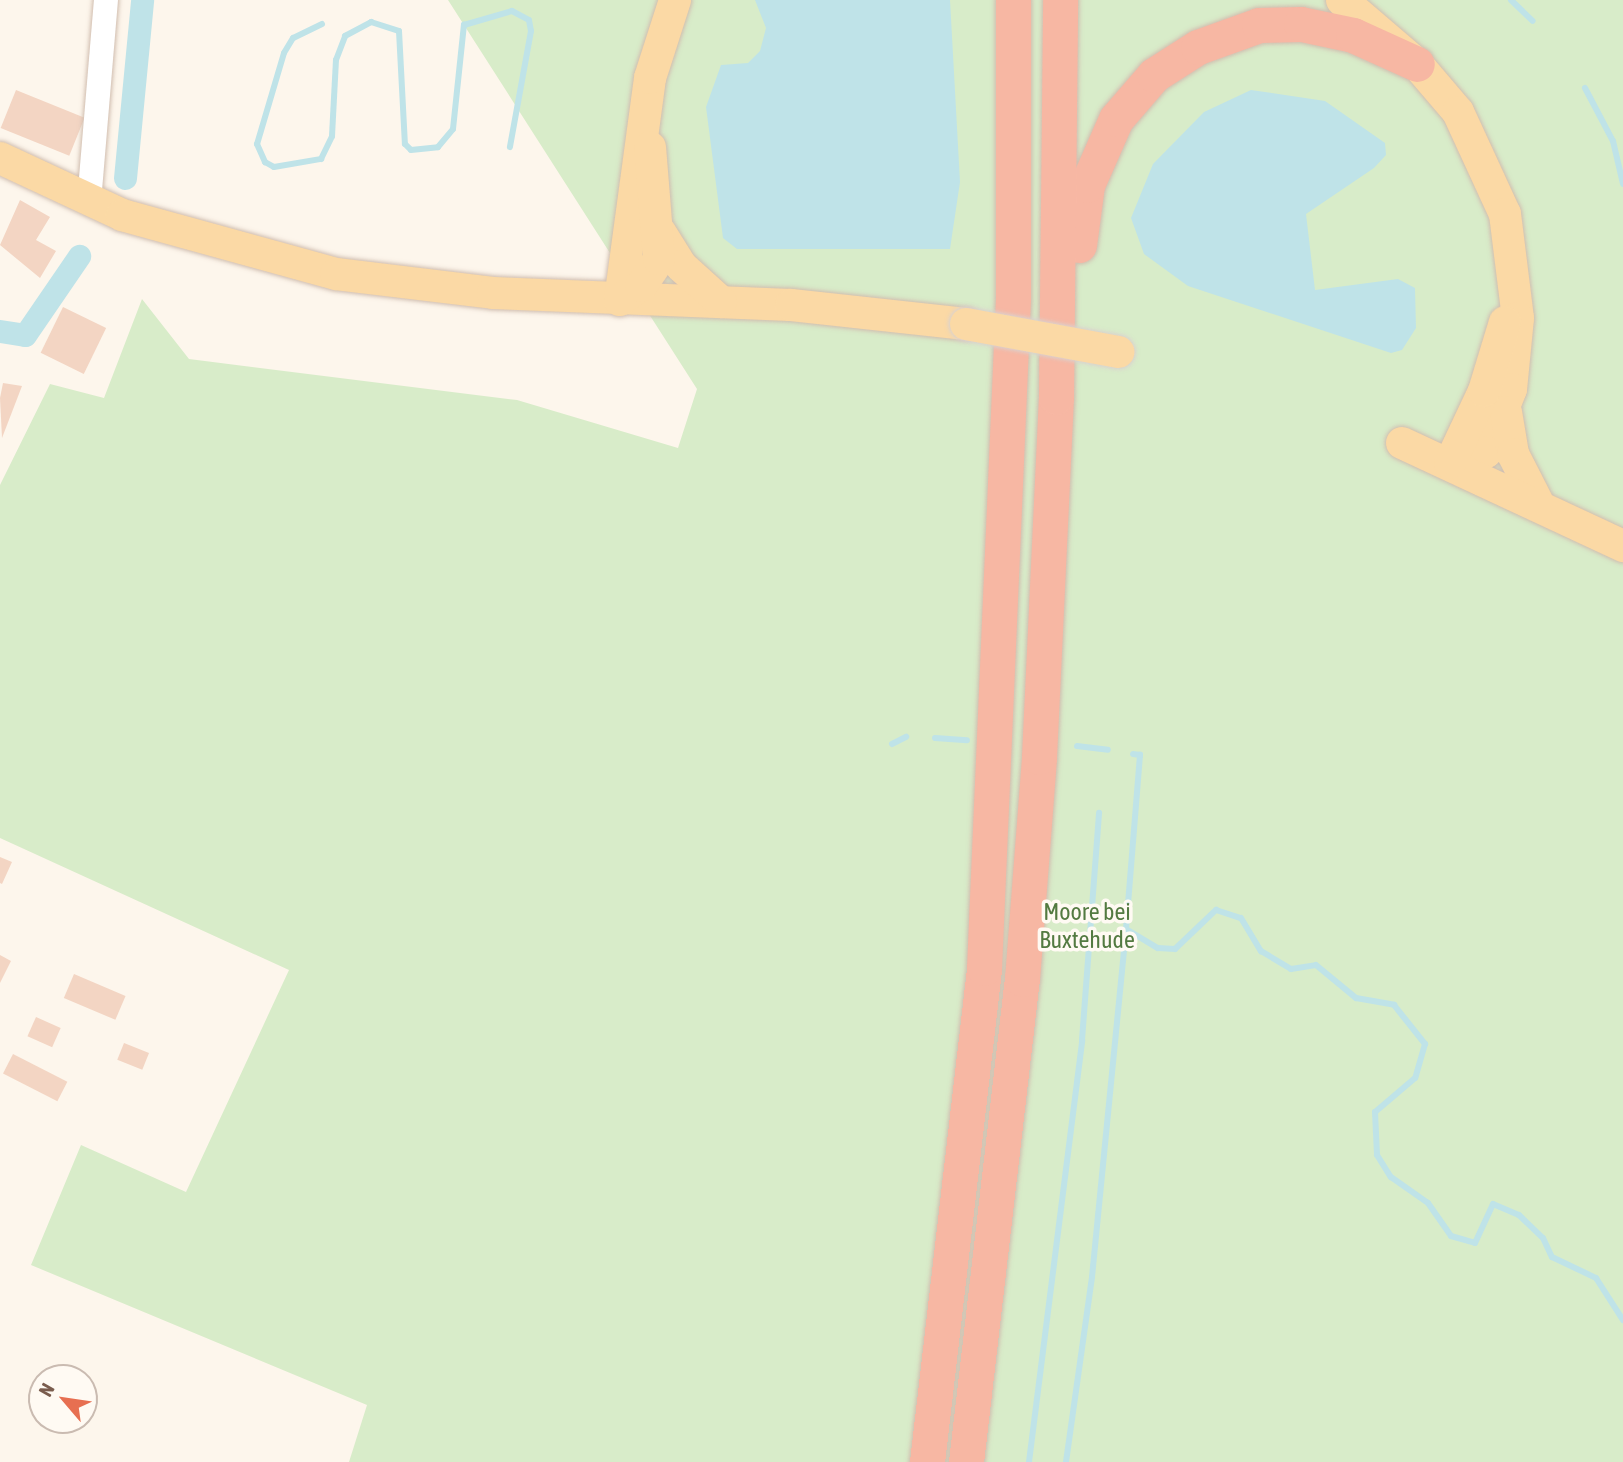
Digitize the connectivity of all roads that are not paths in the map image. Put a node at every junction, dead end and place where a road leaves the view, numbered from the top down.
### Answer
1 (106, 0) edge
2 (675, 0) edge
3 (1013, 0) edge
4 (1060, 0) edge
5 (1342, 0) edge
6 (1417, 64) junction
7 (646, 114) junction
8 (9, 164) edge
9 (89, 202) junction
10 (660, 232) junction
11 (1513, 290) junction
12 (620, 300) junction
13 (722, 302) junction
14 (1118, 352) dead end
15 (1506, 408) junction
16 (1402, 443) dead end
17 (1450, 463) junction
18 (1539, 505) junction
19 (1620, 544) edge
20 (1049, 742) junction
21 (927, 1462) edge
22 (966, 1462) edge

1 - 9 street
2 - 7 main road
3 - 21 highway
4 - 20 highway
5 - 6 main road
6 - 11 main road
6 - 20 highway
7 - 10 main road
7 - 12 main road
8 - 9 main road
9 - 12 main road
10 - 12 main road
10 - 13 main road
11 - 15 main road
11 - 17 main road
12 - 13 main road
13 - 14 main road, bridge
15 - 17 main road
15 - 18 main road
16 - 17 main road
17 - 18 main road
18 - 19 main road
20 - 22 highway

